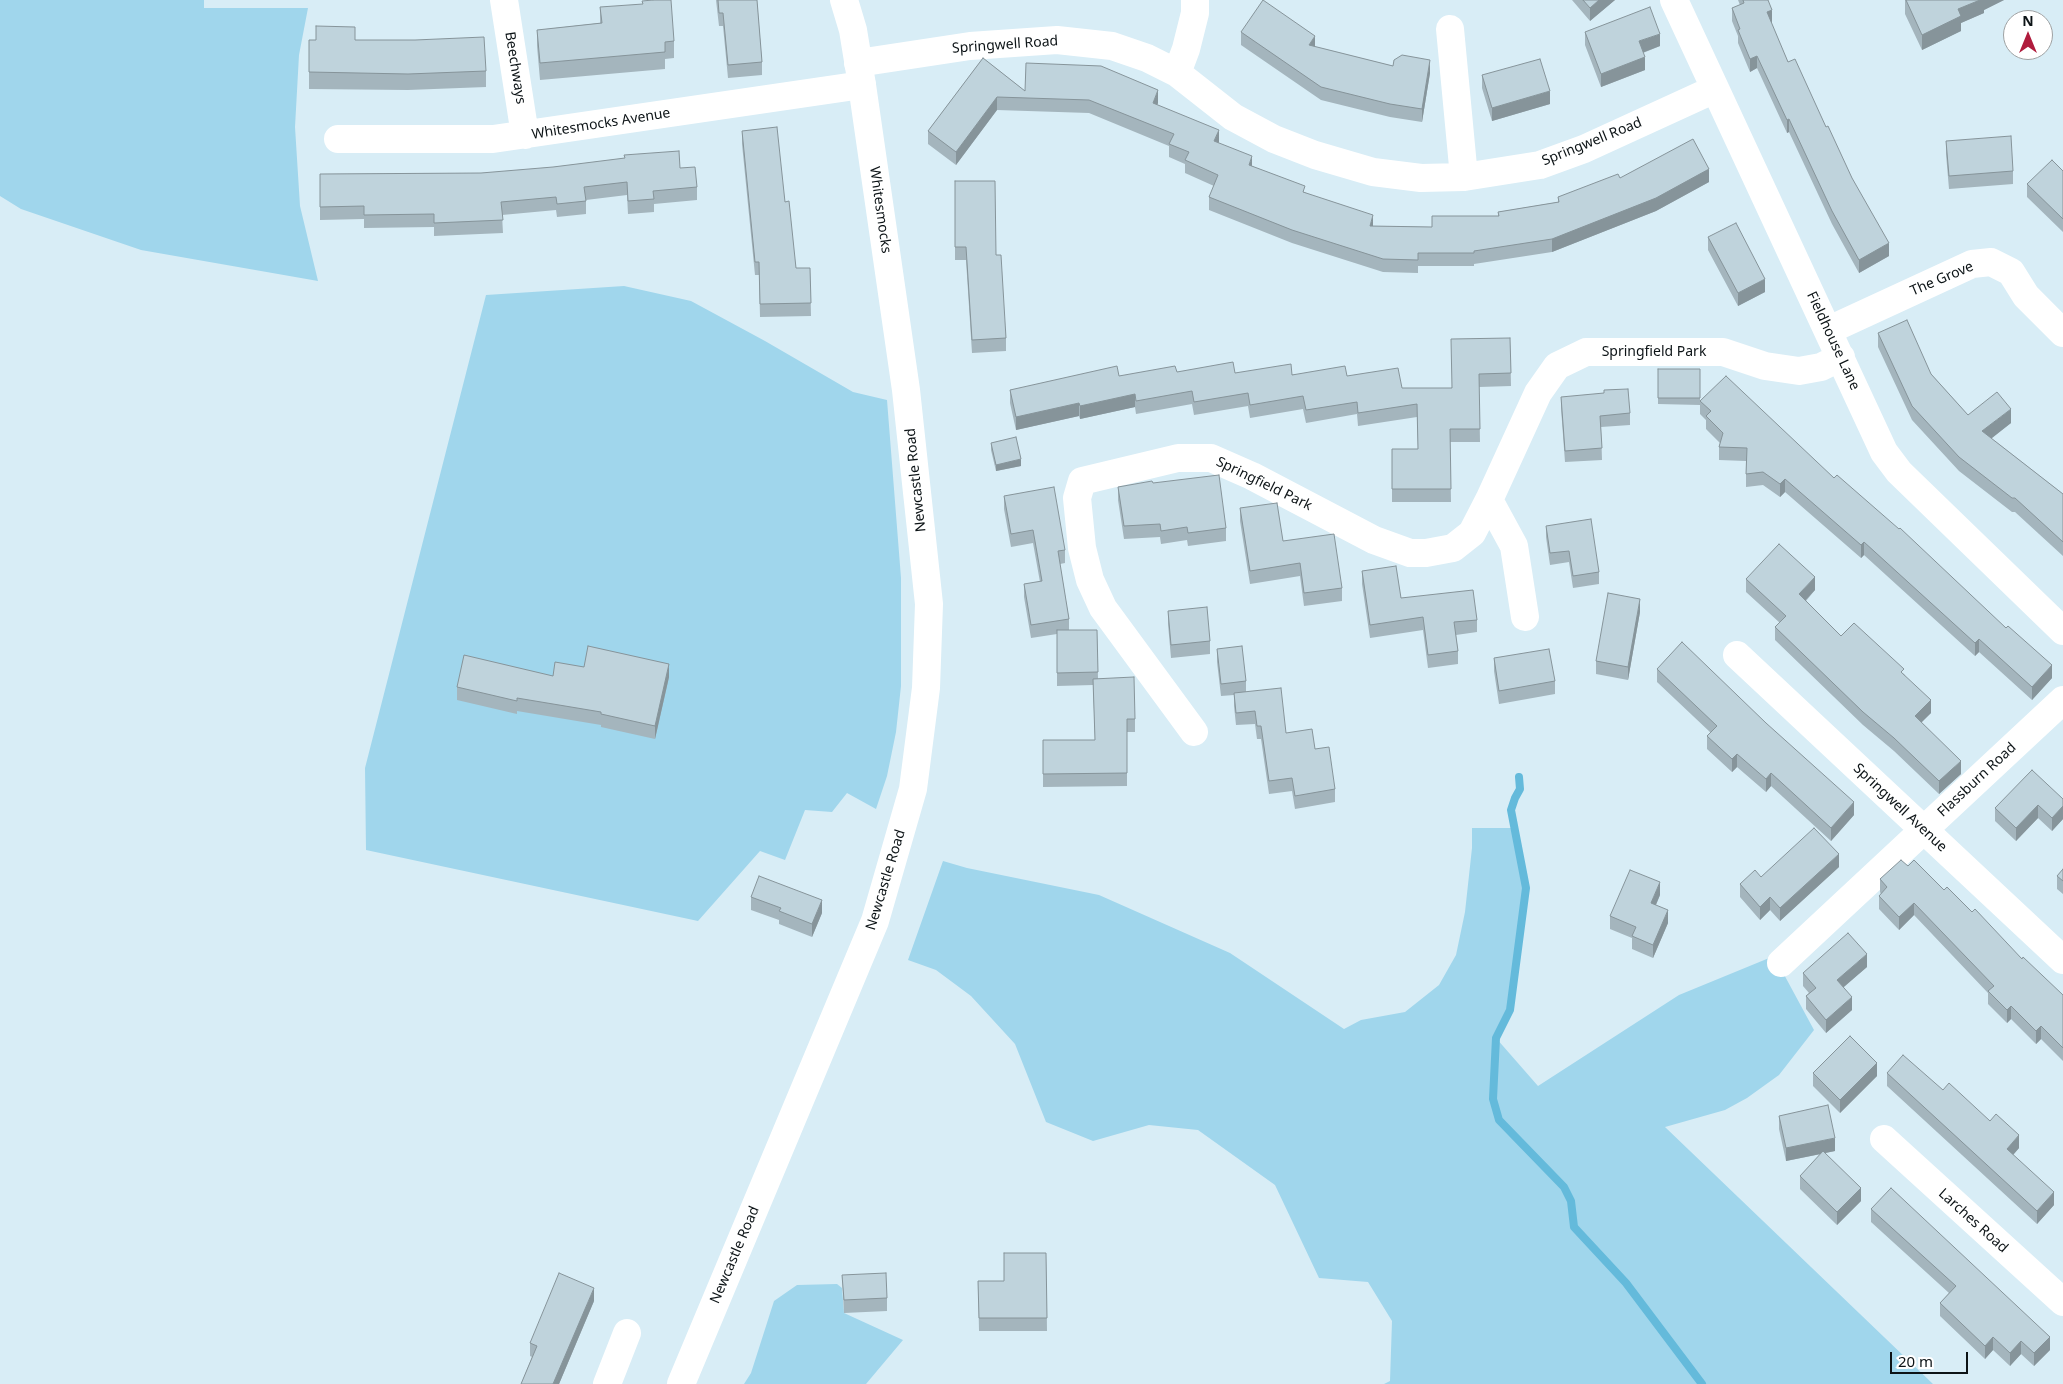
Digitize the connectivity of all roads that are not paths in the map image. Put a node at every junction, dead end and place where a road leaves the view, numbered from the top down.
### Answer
1 (504, 0) edge
2 (844, 0) edge
3 (852, 0) edge
4 (1195, 0) edge
5 (1674, 0) edge
6 (1450, 29) dead end
7 (853, 30) junction
8 (1177, 73) junction
9 (860, 74) junction
10 (1715, 89) junction
11 (526, 135) junction
12 (338, 139) dead end
13 (1464, 177) junction
14 (1828, 330) junction
15 (2063, 333) edge
16 (1841, 357) junction
17 (906, 390) joint
18 (1489, 500) junction
19 (1525, 617) dead end
20 (2063, 631) edge
21 (1737, 655) dead end
22 (2063, 700) edge
23 (1194, 732) dead end
24 (1923, 830) junction
25 (2063, 960) edge
26 (1780, 963) dead end
27 (1884, 1139) dead end
28 (2063, 1302) edge
29 (627, 1333) dead end
30 (606, 1384) edge
31 (681, 1384) edge

1 - 11 main road, Beechways
2 - 7 main road, Whitesmocks
3 - 7 main road, Whitesmocks
4 - 8 main road
5 - 10 main road, Fieldhouse Lane
6 - 13 main road
7 - 9 main road, Whitesmocks
8 - 9 main road, Springwell Road
8 - 13 main road, Springwell Road
9 - 11 main road, Whitesmocks Avenue
9 - 17 main road, Whitesmocks
10 - 13 main road, Springwell Road
10 - 14 main road, Fieldhouse Lane
11 - 12 main road, Whitesmocks Avenue
14 - 15 main road, The Grove
14 - 16 main road, Fieldhouse Lane
16 - 18 main road, Springfield Park
16 - 20 main road, Fieldhouse Lane
17 - 31 main road, Newcastle Road
18 - 19 main road
18 - 23 main road, Springfield Park
21 - 24 main road, Springwell Avenue
22 - 24 main road, Flassburn Road
24 - 25 main road, Springwell Avenue
24 - 26 main road, Flassburn Road
27 - 28 main road, Larches Road
29 - 30 main road

